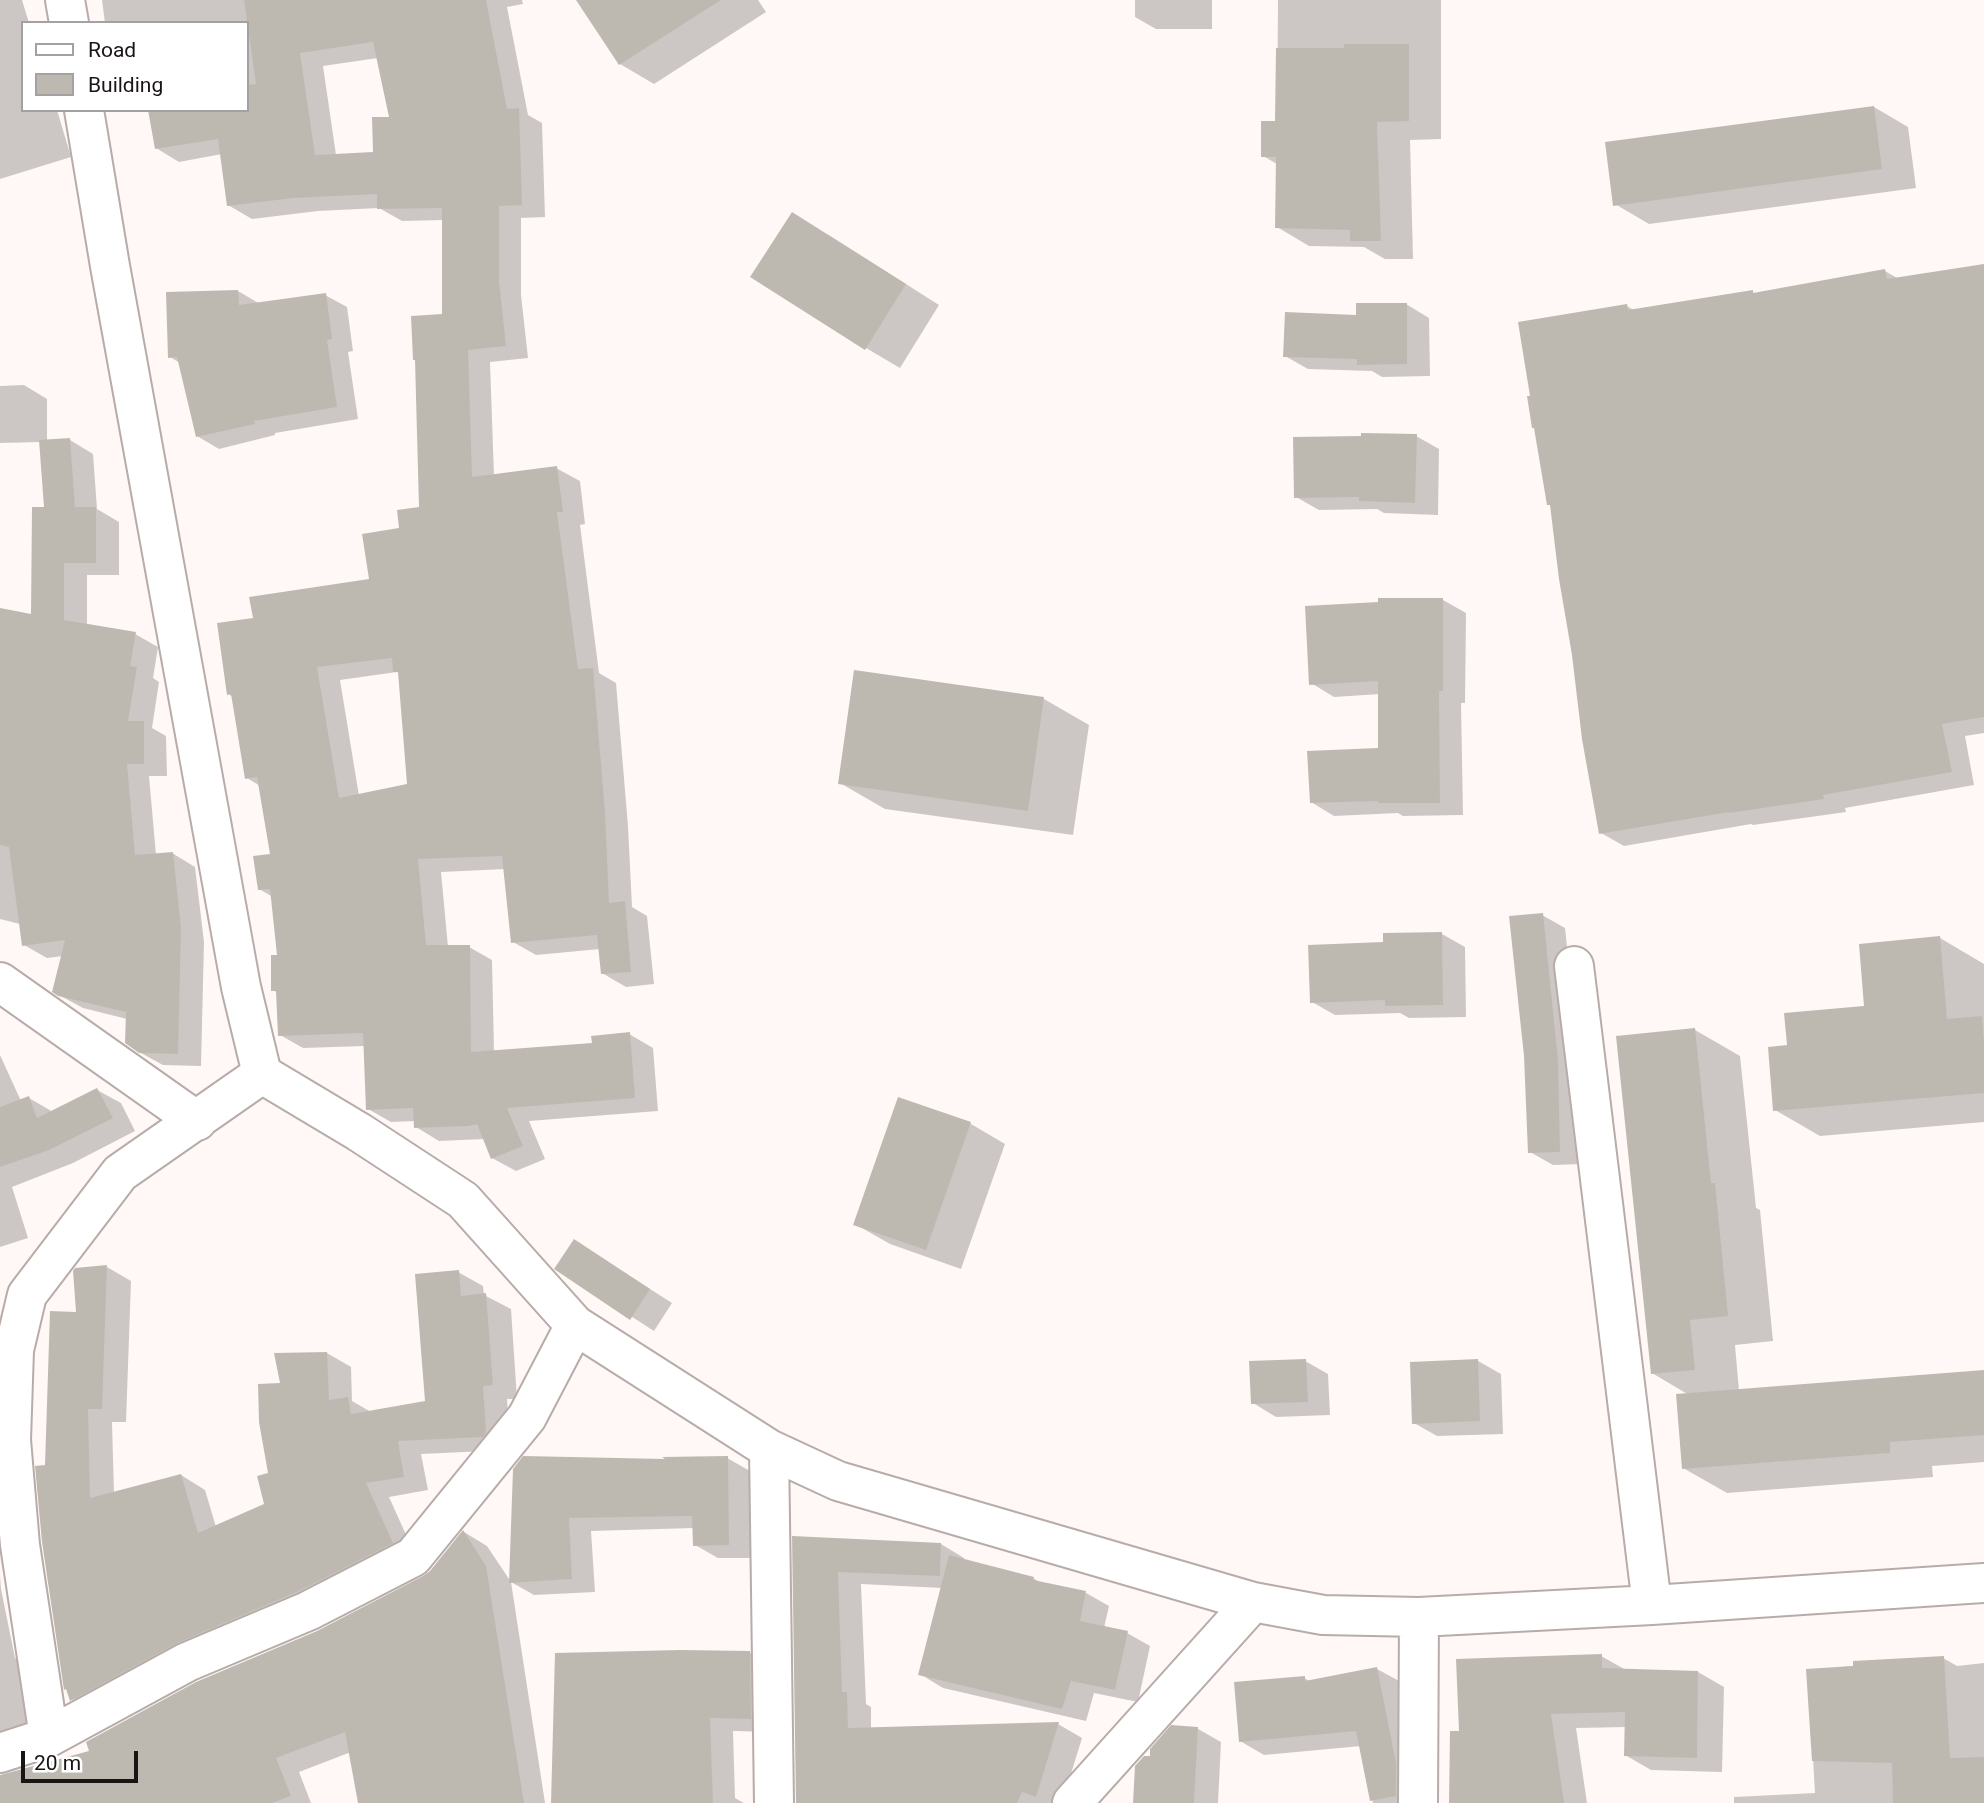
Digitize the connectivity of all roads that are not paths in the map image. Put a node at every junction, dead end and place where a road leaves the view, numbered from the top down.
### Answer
1 (65, 0) edge
2 (69, 21) edge
3 (84, 112) edge
4 (1574, 966) dead end
5 (4, 988) edge
6 (262, 1073) junction
7 (197, 1121) junction
8 (575, 1325) junction
9 (7, 1352) edge
10 (769, 1449) junction
11 (1984, 1583) edge
12 (1253, 1602) junction
13 (1652, 1605) junction
14 (1419, 1617) junction
15 (49, 1737) junction
16 (0, 1753) edge
17 (775, 1803) edge
18 (1072, 1803) edge
19 (1418, 1803) edge

1 - 2 street
3 - 6 street
4 - 13 street
5 - 7 street
6 - 7 street
6 - 8 street
7 - 9 street
8 - 10 street
8 - 15 street
9 - 15 street
10 - 12 street
10 - 17 street
11 - 13 street
12 - 14 street
12 - 18 street
13 - 14 street
14 - 19 street
15 - 16 street

